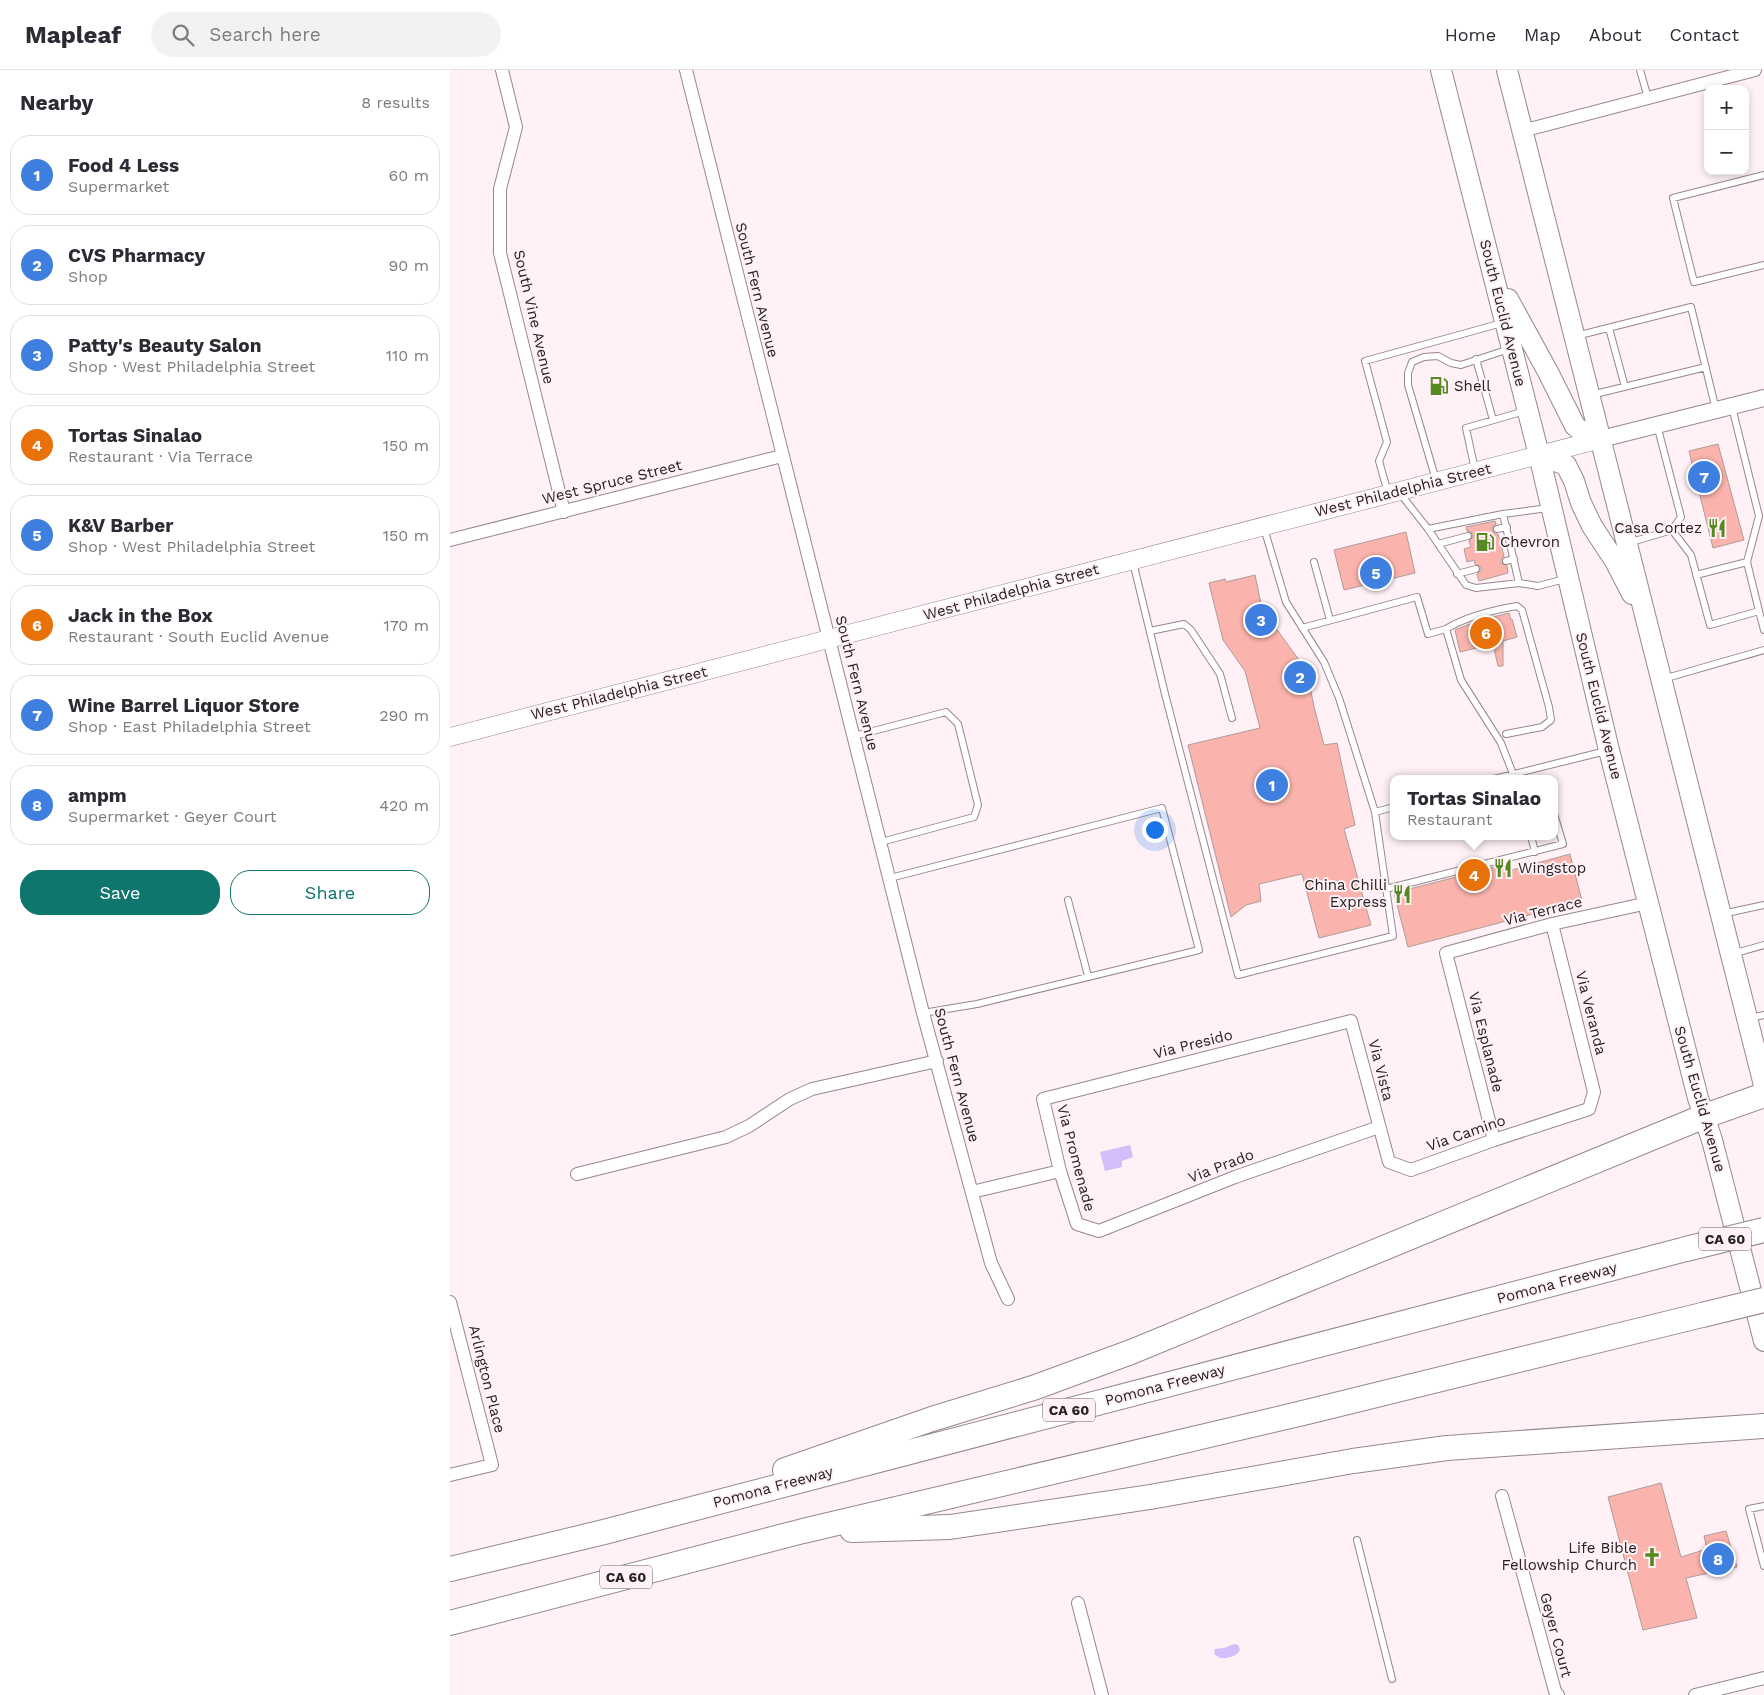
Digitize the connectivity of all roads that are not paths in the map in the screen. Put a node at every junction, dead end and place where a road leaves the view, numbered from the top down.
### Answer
1 (502, 70) edge
2 (686, 70) edge
3 (1441, 70) edge
4 (1507, 70) edge
5 (1640, 70) edge
6 (1751, 70) edge
7 (1648, 98) junction
8 (1522, 131) junction
9 (1764, 175) edge
10 (1481, 225) junction
11 (1764, 265) edge
12 (1506, 322) junction
13 (1609, 328) junction
14 (1575, 336) junction
15 (1512, 348) junction
16 (1476, 359) junction
17 (1706, 367) junction
18 (1625, 387) junction
19 (1590, 395) junction
20 (1764, 398) edge
21 (1724, 408) junction
22 (1528, 410) junction
23 (1493, 420) junction
24 (1657, 424) junction
25 (1600, 439) junction
26 (1539, 455) junction
27 (782, 456) junction
28 (1476, 472) junction
29 (1437, 482) junction
30 (1393, 493) junction
31 (1552, 508) junction
32 (564, 512) junction
33 (1503, 514) junction
34 (1762, 515) edge
35 (1264, 526) junction
36 (1507, 527) junction
37 (1428, 529) junction
38 (1497, 529) dead end
39 (1672, 530) junction
40 (1468, 536) dead end
41 (450, 540) edge
42 (1627, 543) junction
43 (1438, 544) junction
44 (1514, 559) junction
45 (1133, 560) junction
46 (1314, 562) dead end
47 (1506, 562) dead end
48 (1747, 562) junction
49 (1476, 569) dead end
50 (1457, 574) junction
51 (1696, 575) junction
52 (1569, 578) junction
53 (1519, 583) junction
54 (1759, 611) junction
55 (1330, 620) junction
56 (1302, 628) junction
57 (1446, 629) junction
58 (1764, 630) edge
59 (1150, 631) junction
60 (1651, 637) junction
61 (829, 639) junction
62 (1764, 650) edge
63 (1661, 679) junction
64 (1232, 718) dead end
65 (1506, 734) dead end
66 (854, 736) junction
67 (450, 737) edge
68 (1609, 750) junction
69 (1515, 775) edge
70 (1519, 775) edge
71 (1390, 808) edge
72 (1375, 812) junction
73 (1558, 827) edge
74 (1532, 840) edge
75 (881, 842) junction
76 (1535, 852) junction
77 (890, 878) junction
78 (1386, 889) junction
79 (1068, 900) dead end
80 (1648, 903) junction
81 (1764, 905) edge
82 (1721, 914) junction
83 (1552, 924) junction
84 (1764, 945) edge
85 (1446, 953) joint
86 (1731, 955) junction
87 (1088, 976) junction
88 (923, 1013) junction
89 (1756, 1017) edge
90 (1351, 1020) joint
91 (937, 1061) junction
92 (1764, 1085) edge
93 (1764, 1095) edge
94 (1043, 1100) joint
95 (1589, 1109) joint
96 (1705, 1116) junction
97 (1379, 1127) junction
98 (1494, 1140) junction
99 (1060, 1171) junction
100 (577, 1174) dead end
101 (972, 1192) junction
102 (1077, 1224) joint
103 (1764, 1230) edge
104 (1008, 1300) dead end
105 (1764, 1300) edge
106 (450, 1302) edge
107 (1764, 1341) edge
108 (1764, 1426) edge
109 (450, 1475) edge
110 (1502, 1496) dead end
111 (1764, 1506) edge
112 (803, 1531) junction
113 (604, 1532) junction
114 (1357, 1540) dead end
115 (1764, 1566) edge
116 (450, 1569) edge
117 (1078, 1603) dead end
118 (450, 1623) edge
119 (1764, 1678) edge
120 (1392, 1679) dead end
121 (1102, 1695) edge
122 (1558, 1695) edge
123 (1695, 1695) edge

1 - 32 street, South Vine Avenue
2 - 27 street, South Fern Avenue
3 - 10 main road, South Euclid Avenue
4 - 8 main road
5 - 7 lane
6 - 7 street
7 - 8 street
8 - 14 main road
9 - 11 lane
10 - 12 main road, South Euclid Avenue
10 - 25 main road
12 - 15 main road, South Euclid Avenue
12 - 30 lane
13 - 14 lane
13 - 17 lane
13 - 18 lane
14 - 19 main road
15 - 16 lane
15 - 22 main road, South Euclid Avenue
16 - 23 lane
16 - 29 lane
17 - 18 lane
17 - 21 lane
18 - 19 lane
19 - 25 main road
20 - 21 street
21 - 24 street
21 - 34 lane
22 - 23 lane
22 - 26 main road, South Euclid Avenue
23 - 28 lane
24 - 25 street
24 - 39 lane
25 - 26 main road, West Philadelphia Street
25 - 42 main road
26 - 28 main road, West Philadelphia Street
26 - 31 main road, South Euclid Avenue
26 - 60 main road
27 - 32 street, West Spruce Street
27 - 61 street, South Fern Avenue
28 - 29 main road, West Philadelphia Street
29 - 30 main road, West Philadelphia Street
30 - 35 main road, West Philadelphia Street
30 - 37 lane
31 - 33 lane
31 - 52 main road, South Euclid Avenue
32 - 41 street, West Spruce Street
33 - 36 lane
33 - 37 lane
34 - 48 lane
35 - 45 main road, West Philadelphia Street
35 - 56 lane
36 - 38 lane
36 - 44 lane
37 - 43 lane
39 - 42 lane
39 - 51 lane
40 - 43 lane
42 - 60 main road
43 - 50 lane
44 - 47 lane
44 - 53 lane
45 - 59 lane
45 - 61 main road, West Philadelphia Street
46 - 55 lane
48 - 51 lane
48 - 54 lane
49 - 50 lane
50 - 53 lane
51 - 54 lane
52 - 53 lane
52 - 68 main road, South Euclid Avenue
54 - 58 lane
55 - 56 lane
55 - 57 lane
56 - 72 lane
57 - 65 lane
57 - 69 lane
59 - 64 lane
59 - 78 lane
60 - 63 main road
61 - 66 street, South Fern Avenue
61 - 67 main road, West Philadelphia Street
62 - 63 lane
63 - 82 main road
66 - 75 street, South Fern Avenue
66 - 75 lane
68 - 70 lane
68 - 80 main road, South Euclid Avenue
71 - 72 lane
72 - 78 lane
73 - 76 lane
74 - 76 lane
75 - 77 street, South Fern Avenue
76 - 78 lane
77 - 87 lane
77 - 88 street, South Fern Avenue
79 - 87 lane
80 - 83 street, Via Terrace
80 - 96 main road, South Euclid Avenue
81 - 82 lane
82 - 86 main road
83 - 85 street, Via Terrace
83 - 95 street, Via Veranda
84 - 86 lane
85 - 98 street, Via Esplanade
86 - 89 main road
87 - 88 lane
88 - 91 street, South Fern Avenue
89 - 92 main road
90 - 94 street, Via Presido
90 - 97 street, Via Vista
91 - 100 street
91 - 101 street, South Fern Avenue
93 - 96 highway
94 - 99 street, Via Promenade
95 - 98 street, Via Camino
96 - 107 main road, South Euclid Avenue
96 - 113 highway
97 - 98 street, Via Camino
97 - 102 street, Via Prado
99 - 101 street
99 - 102 street, Via Promenade
101 - 104 street, South Fern Avenue
103 - 113 highway, Pomona Freeway / CA 60, bridge
105 - 112 highway, CA 60, bridge
106 - 109 street, Arlington Place
108 - 112 highway
110 - 122 street, Geyer Court
111 - 115 lane
112 - 118 highway, CA 60
113 - 116 highway, Pomona Freeway / CA 60
114 - 120 lane
117 - 121 street
119 - 123 street

